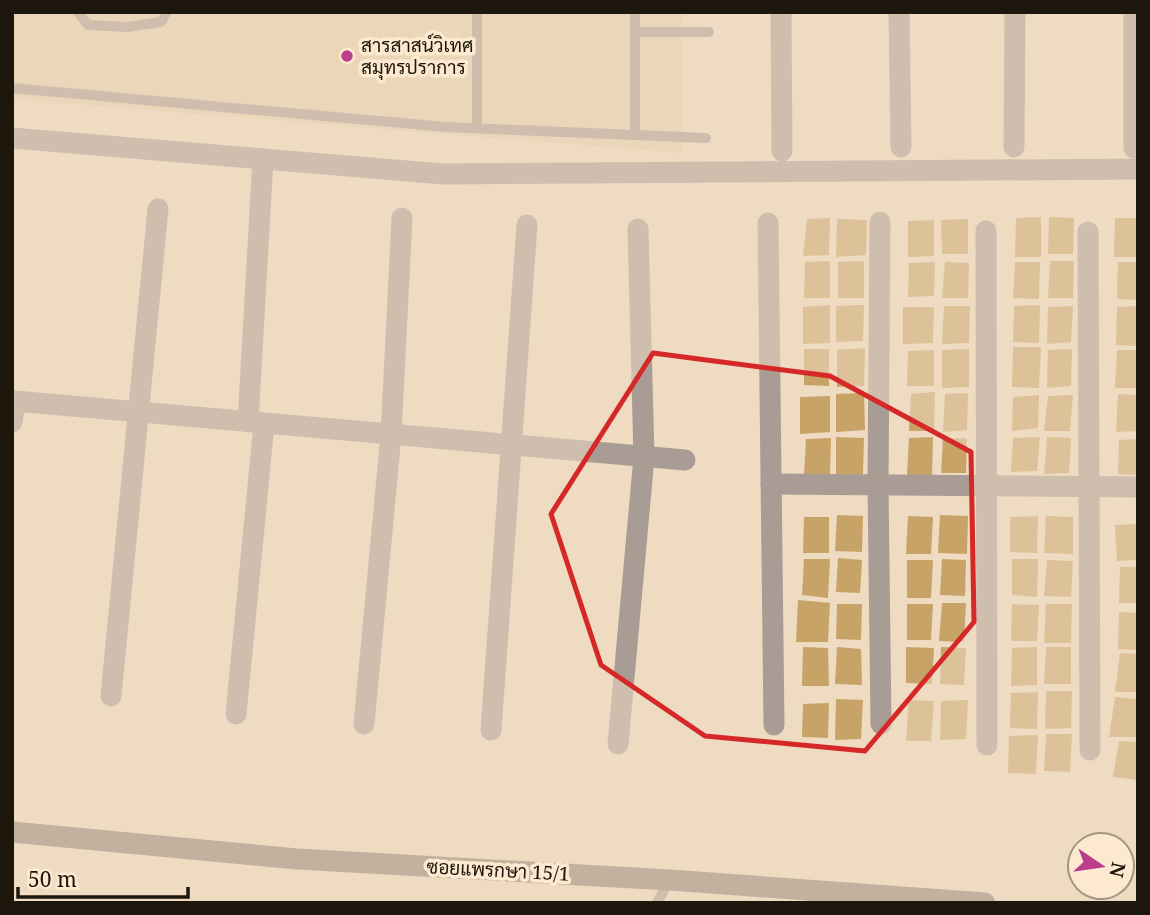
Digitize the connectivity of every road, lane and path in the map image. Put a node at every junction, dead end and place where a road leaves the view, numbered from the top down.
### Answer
1 (78, 12) edge
2 (167, 12) edge
3 (477, 12) edge
4 (635, 12) edge
5 (781, 12) edge
6 (899, 12) edge
7 (1015, 12) edge
8 (1134, 12) edge
9 (636, 32) junction
10 (709, 32) dead end
11 (12, 88) edge
12 (477, 128) junction
13 (635, 135) junction
14 (12, 138) edge
15 (706, 138) dead end
16 (901, 147) dead end
17 (1014, 147) dead end
18 (1135, 148) dead end
19 (782, 151) dead end
20 (263, 159) junction
21 (1138, 169) edge
22 (158, 209) dead end
23 (402, 218) dead end
24 (880, 222) dead end
25 (768, 223) dead end
26 (527, 225) dead end
27 (638, 229) dead end
28 (986, 231) dead end
29 (1088, 232) dead end
30 (138, 413) junction
31 (12, 422) edge
32 (256, 423) junction
33 (391, 435) junction
34 (513, 447) junction
35 (644, 457) junction
36 (685, 460) dead end
37 (771, 484) junction
38 (878, 485) junction
39 (986, 486) junction
40 (1091, 487) junction
41 (1138, 487) edge
42 (111, 696) dead end
43 (236, 714) dead end
44 (364, 724) dead end
45 (881, 724) dead end
46 (774, 725) dead end
47 (491, 730) dead end
48 (618, 744) dead end
49 (987, 745) dead end
50 (1090, 750) dead end
51 (12, 832) edge
52 (670, 880) junction
53 (829, 897) edge
54 (657, 903) edge
55 (985, 903) edge

1 - 2 lane
3 - 12 lane
4 - 9 lane
5 - 19 street
6 - 16 street
7 - 17 street
8 - 18 street
9 - 10 lane
9 - 13 lane
11 - 12 lane
12 - 13 lane
13 - 15 lane
14 - 20 street
20 - 21 street
20 - 32 street
22 - 30 street
23 - 33 street
24 - 38 street
25 - 37 street
26 - 34 street
27 - 35 street
28 - 39 street
29 - 40 street
30 - 31 street
30 - 32 street
30 - 42 street
32 - 33 street
32 - 43 street
33 - 34 street
33 - 44 street
34 - 35 street
34 - 47 street
35 - 36 street
35 - 48 street
37 - 38 street
37 - 46 street
38 - 39 street
38 - 45 street
39 - 40 street
39 - 49 street
40 - 41 street
40 - 50 street
51 - 52 street, ซอยแพรกษา 15/1
52 - 53 street, ซอยแพรกษา 15/1
52 - 54 lane
53 - 55 street, ซอยแพรกษา 15/1

